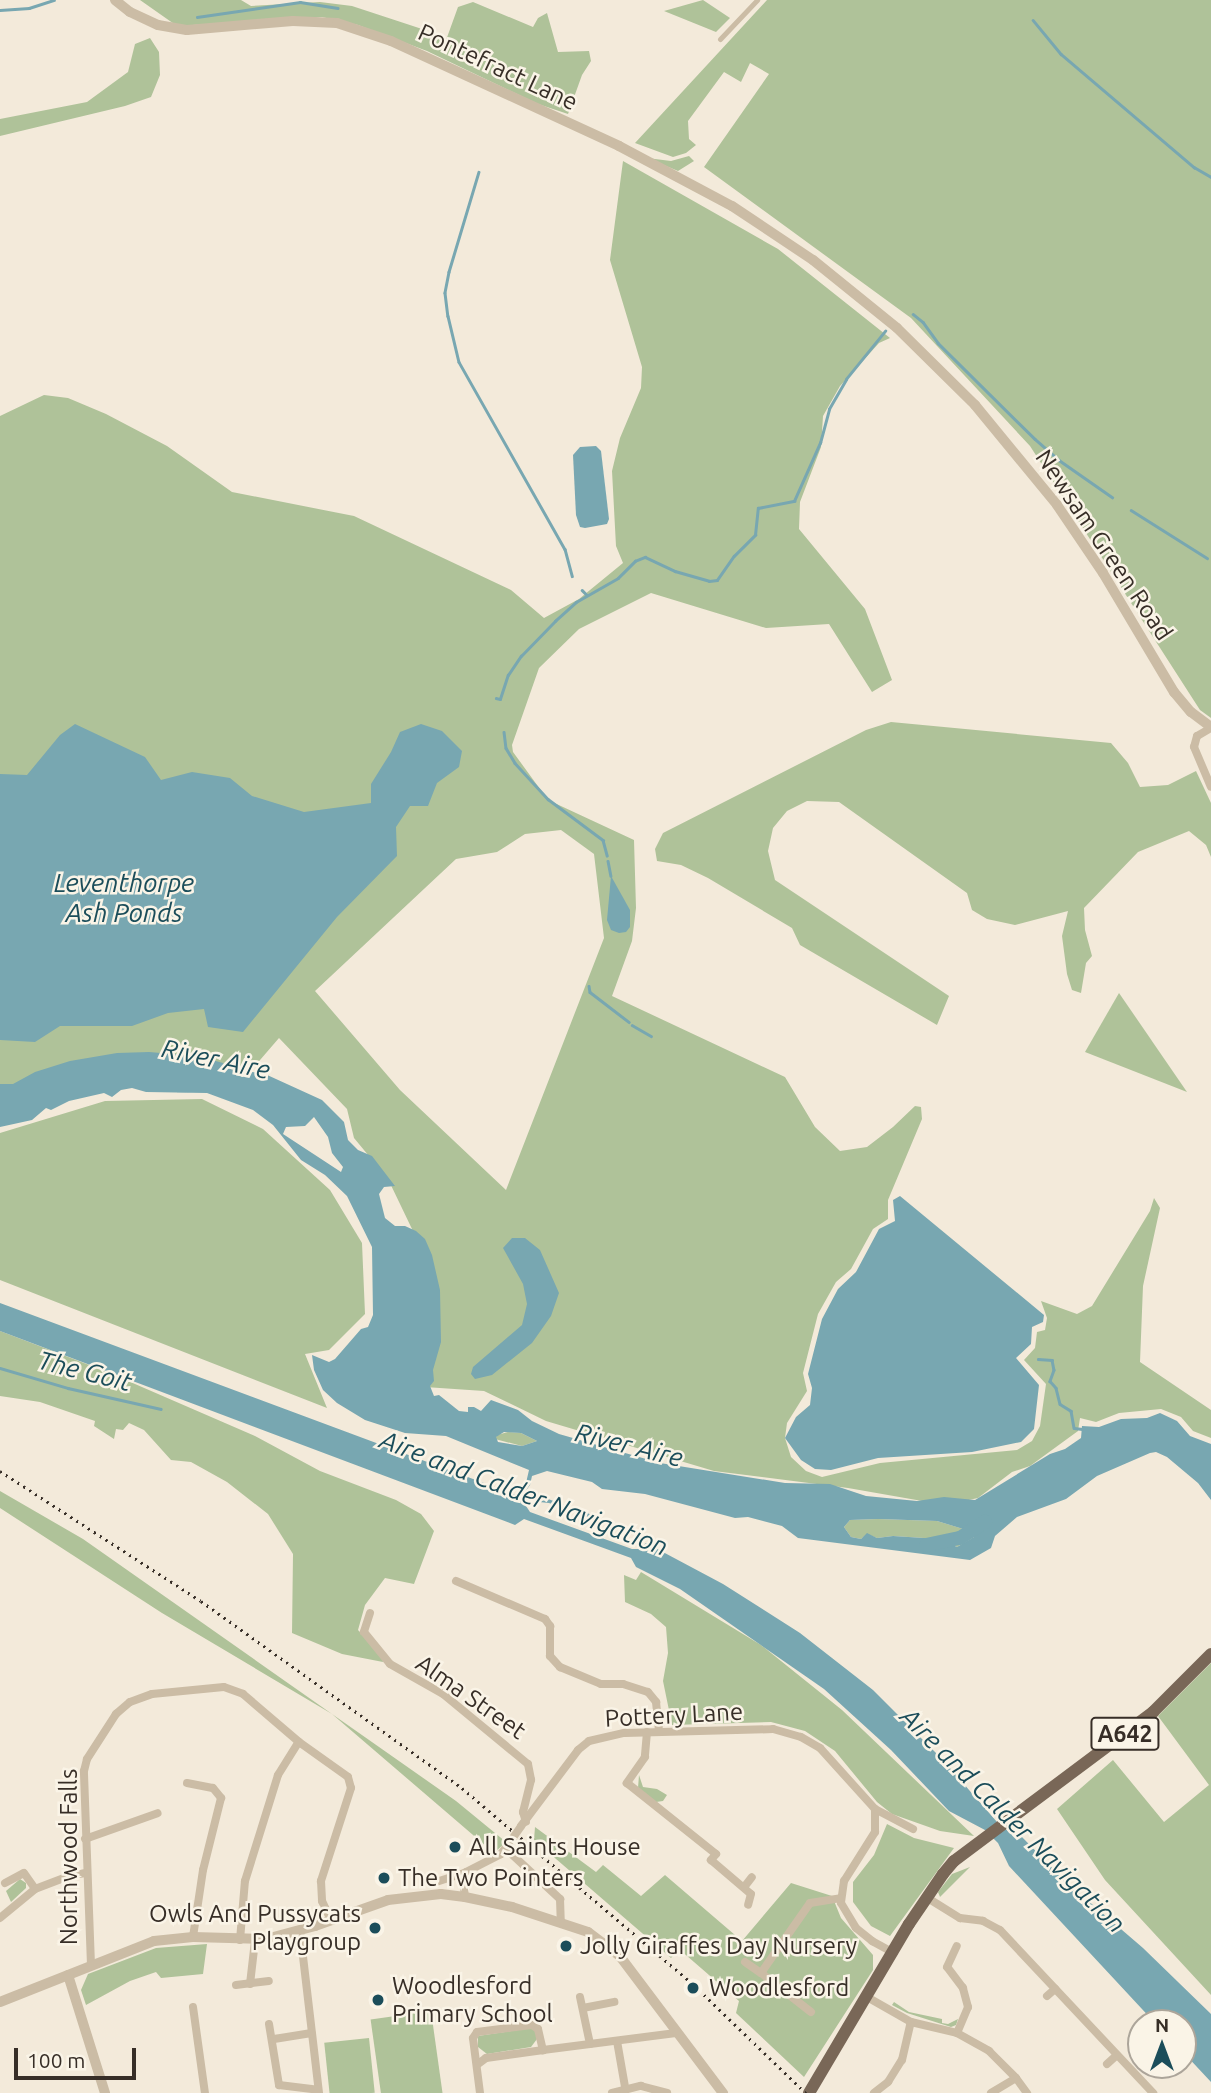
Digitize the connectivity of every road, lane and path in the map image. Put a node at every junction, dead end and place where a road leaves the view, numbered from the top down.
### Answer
1 (114, 0) edge
2 (757, 0) edge
3 (720, 39) dead end
4 (619, 146) joint
5 (1211, 727) edge
6 (1211, 788) edge
7 (456, 1581) dead end
8 (370, 1613) dead end
9 (1211, 1654) edge
10 (647, 1732) junction
11 (659, 1732) junction
12 (299, 1742) junction
13 (187, 1783) dead end
14 (875, 1809) junction
15 (158, 1813) dead end
16 (523, 1824) junction
17 (912, 1829) dead end
18 (86, 1839) junction
19 (505, 1848) junction
20 (466, 1872) junction
21 (86, 1873) junction
22 (752, 1877) dead end
23 (5, 1883) dead end
24 (433, 1883) dead end
25 (745, 1886) junction
26 (35, 1889) junction
27 (465, 1897) junction
28 (926, 1897) junction
29 (841, 1898) junction
30 (748, 1905) dead end
31 (0, 1918) edge
32 (331, 1920) junction
33 (561, 1922) junction
34 (300, 1931) junction
35 (193, 1937) junction
36 (240, 1940) junction
37 (255, 1941) junction
38 (957, 1946) dead end
39 (894, 1953) junction
40 (745, 1962) dead end
41 (91, 1965) junction
42 (761, 1973) junction
43 (68, 1975) junction
44 (269, 1981) dead end
45 (250, 1983) junction
46 (236, 1985) dead end
47 (1055, 1989) junction
48 (1047, 1996) dead end
49 (580, 1997) dead end
50 (867, 1997) junction
51 (0, 2002) edge
52 (614, 2002) dead end
53 (193, 2007) dead end
54 (583, 2008) junction
55 (811, 2012) dead end
56 (911, 2022) junction
57 (269, 2024) dead end
58 (312, 2033) junction
59 (676, 2033) junction
60 (957, 2033) junction
61 (274, 2039) junction
62 (617, 2041) junction
63 (590, 2044) junction
64 (543, 2050) junction
65 (1117, 2055) junction
66 (478, 2064) junction
67 (1107, 2064) dead end
68 (1016, 2078) junction
69 (888, 2082) junction
70 (625, 2087) junction
71 (896, 2091) dead end
72 (319, 2092) edge
73 (105, 2093) edge
74 (205, 2093) edge
75 (480, 2093) edge
76 (612, 2093) edge
77 (667, 2093) edge
78 (723, 2093) edge
79 (808, 2093) edge
80 (874, 2093) edge
81 (992, 2093) edge
82 (1027, 2093) edge
83 (1153, 2093) edge

1 - 4 street, Pontefract Lane
2 - 3 street
4 - 5 street, Newsam Green Road
5 - 6 street, Newsam Green Road
7 - 11 street
8 - 16 street, Alma Street
9 - 28 main road, A642
10 - 11 street, Pottery Lane
10 - 16 street, Pottery Lane
10 - 25 street
11 - 14 street, Pottery Lane
12 - 18 street, Northwood Falls
12 - 32 street, Northwood Falls
12 - 36 street
13 - 35 street
14 - 17 street, Pottery Lane
14 - 29 street
15 - 18 street
16 - 19 street, Pottery Lane, bridge
18 - 21 street, Northwood Falls
19 - 20 street
19 - 33 street
20 - 24 street
20 - 27 street
21 - 26 street
21 - 41 street, Northwood Falls
22 - 25 street
23 - 26 street
25 - 30 street
26 - 31 street
27 - 32 street
27 - 33 street
28 - 39 main road, A642
28 - 47 street
29 - 39 street
29 - 42 street
32 - 34 street
33 - 59 street
34 - 37 street
34 - 58 street
35 - 36 street
35 - 41 street
36 - 37 street
37 - 45 street
38 - 60 street
39 - 50 main road, A642
40 - 42 street
41 - 43 street
42 - 55 street
43 - 51 street
43 - 73 street
44 - 45 street
45 - 46 street
47 - 48 street
47 - 65 street
49 - 54 street
50 - 56 street
50 - 79 main road, A642
52 - 54 street
53 - 74 street
54 - 63 street
56 - 60 street
56 - 69 street
57 - 61 street
58 - 61 street
58 - 72 street
59 - 62 street
59 - 78 street
60 - 68 street
61 - 72 street
62 - 63 street
62 - 70 street
63 - 64 street
64 - 66 street
64 - 66 street
65 - 67 street
65 - 83 street
66 - 75 street
68 - 81 street
68 - 82 street
69 - 71 street
69 - 80 street
70 - 76 street
70 - 77 street

